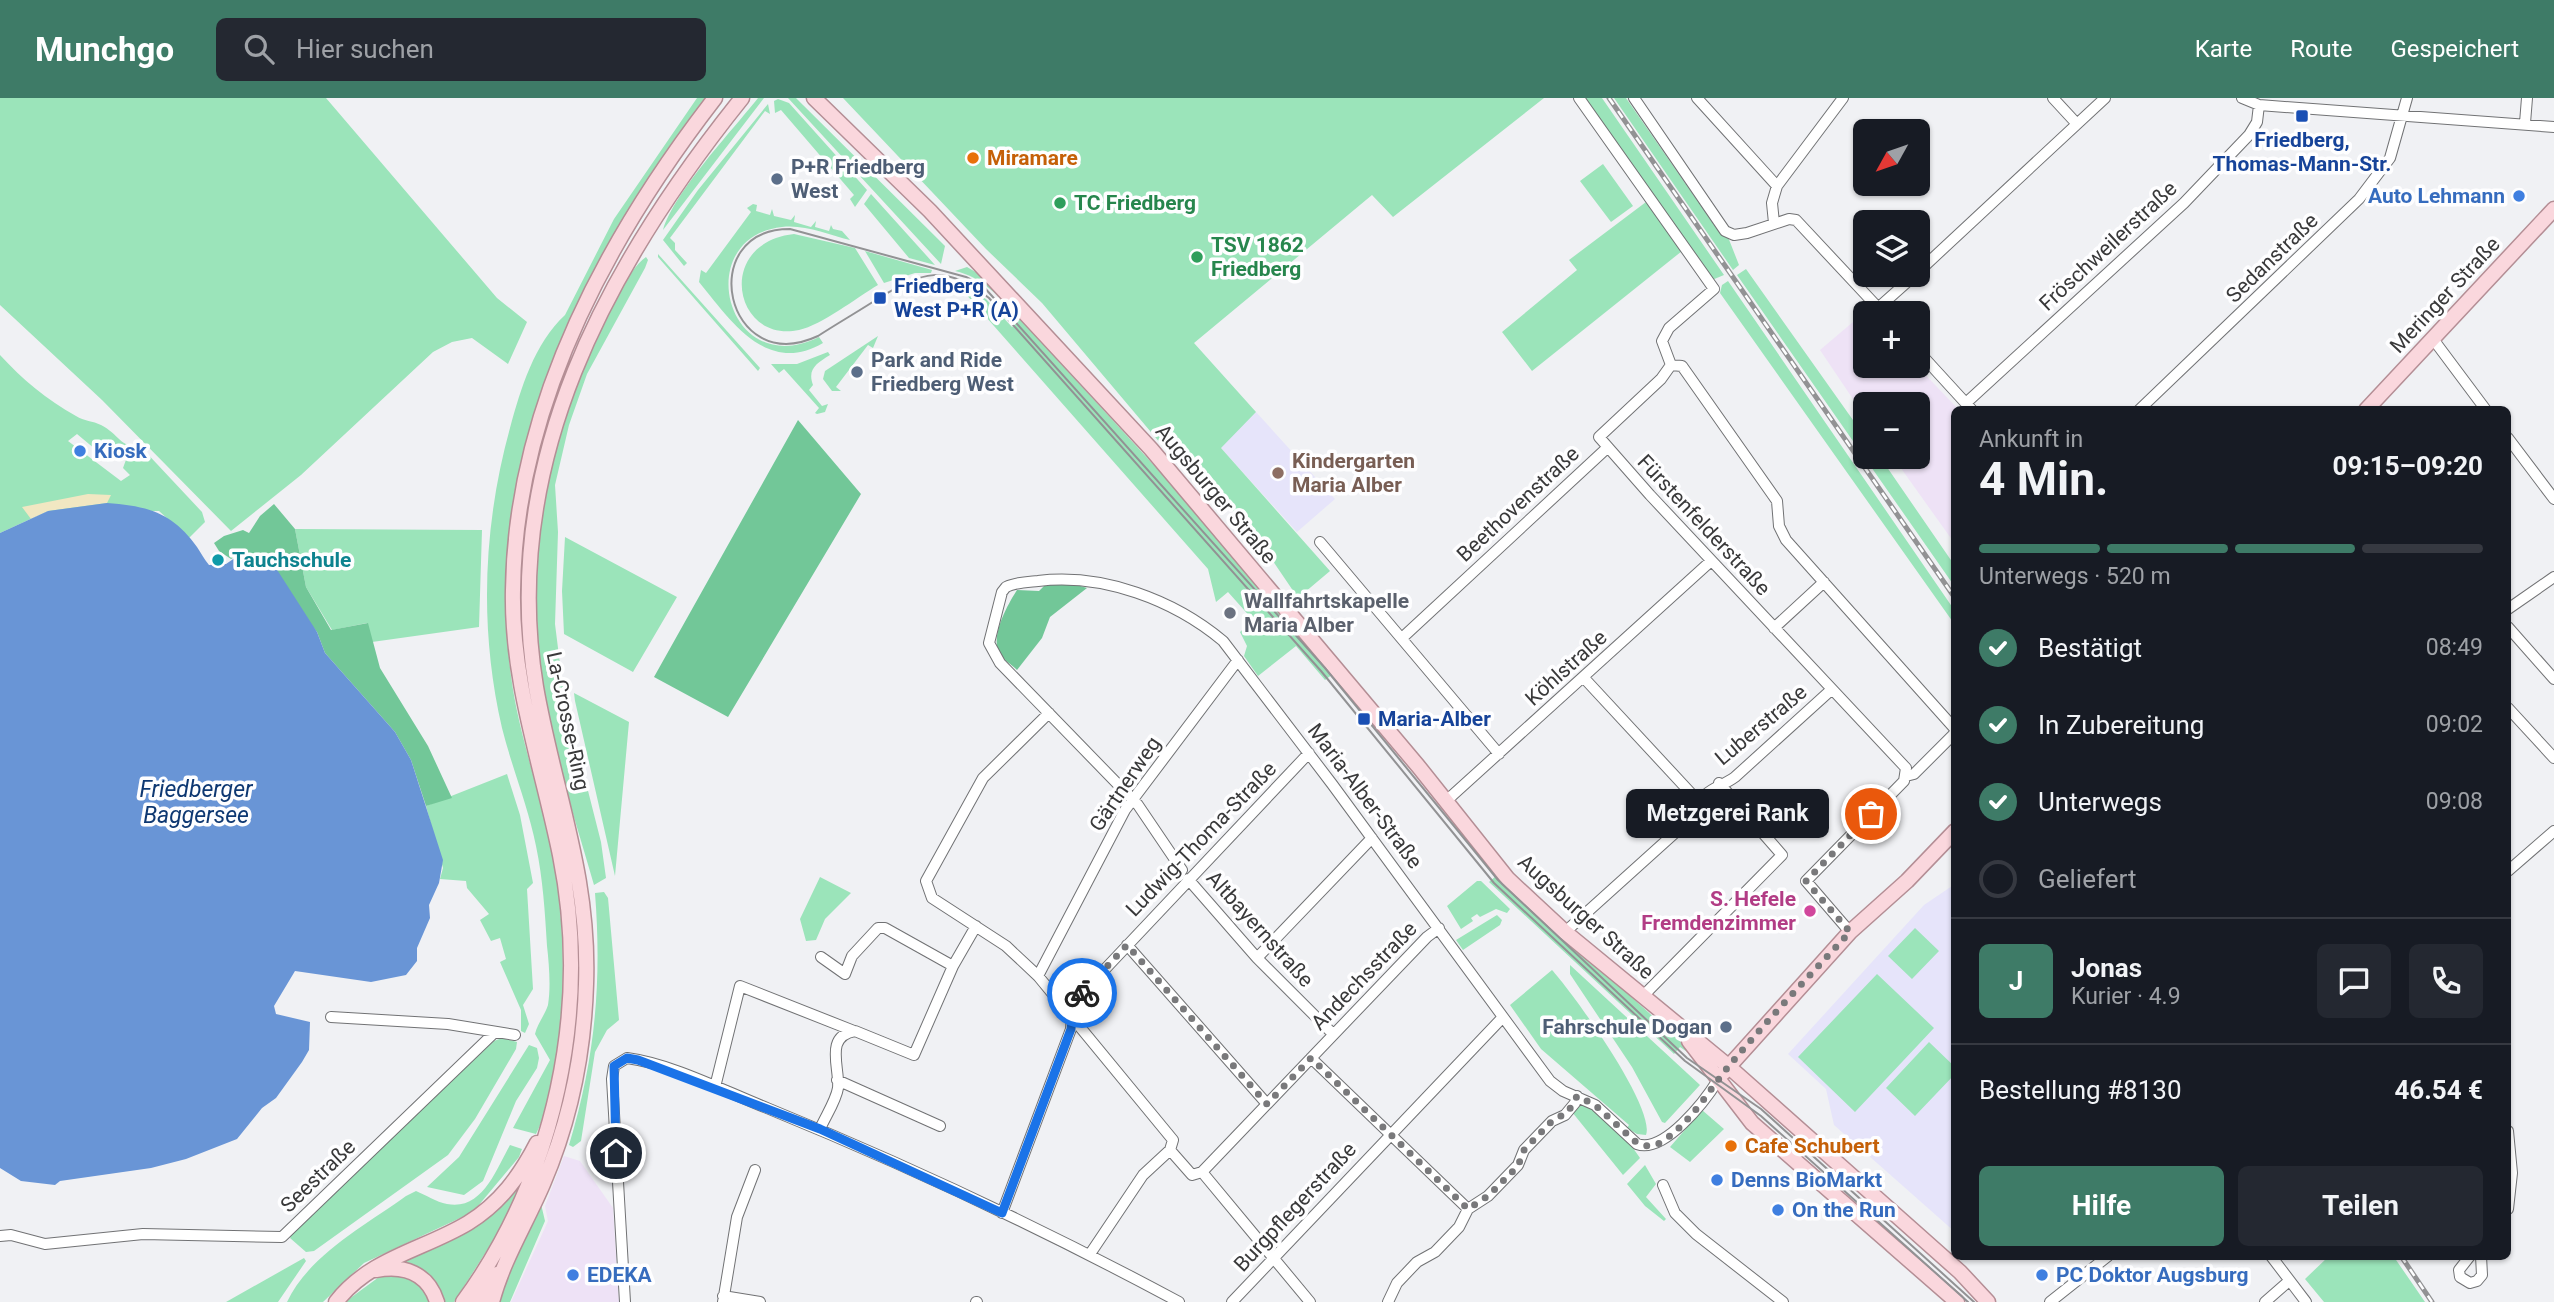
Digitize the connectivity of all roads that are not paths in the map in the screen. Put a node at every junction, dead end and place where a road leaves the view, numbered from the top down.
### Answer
1 (715, 98) edge
2 (742, 98) edge
3 (814, 98) edge
4 (1579, 98) edge
5 (1634, 98) edge
6 (1697, 98) edge
7 (1843, 98) edge
8 (2053, 98) edge
9 (2105, 98) edge
10 (2242, 98) edge
11 (2407, 98) edge
12 (2527, 98) edge
13 (2259, 105) junction
14 (2404, 115) junction
15 (2525, 123) junction
16 (2077, 124) junction
17 (2554, 127) edge
18 (1777, 186) junction
19 (2554, 209) edge
20 (1774, 223) junction
21 (1930, 261) edge
22 (1904, 287) edge
23 (1872, 301) edge
24 (1890, 301) edge
25 (2433, 340) junction
26 (1930, 364) edge
27 (1671, 365) junction
28 (1969, 406) edge
29 (2143, 406) edge
30 (2370, 406) edge
31 (2483, 406) edge
32 (2511, 442) edge
33 (1607, 448) junction
34 (2554, 499) edge
35 (1320, 542) dead end
36 (1711, 561) junction
37 (2554, 577) edge
38 (1824, 582) junction
39 (1002, 592) joint
40 (2511, 607) edge
41 (1774, 628) junction
42 (2511, 630) edge
43 (1402, 638) junction
44 (1238, 660) junction
45 (1584, 678) junction
46 (2554, 679) edge
47 (1831, 690) junction
48 (2511, 711) edge
49 (1049, 713) junction
50 (1951, 725) edge
51 (1951, 737) edge
52 (1309, 753) junction
53 (1499, 754) junction
54 (2554, 758) edge
55 (1906, 776) junction
56 (1719, 783) junction
57 (1133, 799) junction
58 (1445, 802) junction
59 (1699, 802) junction
60 (2554, 831) edge
61 (1951, 835) edge
62 (1372, 838) junction
63 (2511, 868) edge
64 (1185, 875) junction
65 (976, 926) junction
66 (1439, 928) junction
67 (1565, 932) junction
68 (1850, 932) junction
69 (1127, 945) junction
70 (821, 957) dead end
71 (1258, 958) junction
72 (953, 966) junction
73 (1038, 976) junction
74 (1643, 996) junction
75 (1071, 1012) junction
76 (331, 1017) dead end
77 (1503, 1017) junction
78 (1677, 1026) junction
79 (855, 1031) junction
80 (494, 1033) junction
81 (1333, 1034) junction
82 (515, 1035) dead end
83 (1311, 1058) junction
84 (1728, 1066) junction
85 (837, 1080) junction
86 (1718, 1080) junction
87 (715, 1087) junction
88 (1577, 1096) junction
89 (1267, 1104) junction
90 (549, 1120) junction
91 (940, 1126) dead end
92 (820, 1129) junction
93 (1390, 1134) junction
94 (1170, 1150) junction
95 (2511, 1162) edge
96 (755, 1170) dead end
97 (1202, 1172) junction
98 (2511, 1182) edge
99 (1663, 1185) dead end
100 (1468, 1209) junction
101 (1002, 1213) junction
102 (0, 1236) edge
103 (1090, 1254) junction
104 (1272, 1258) junction
105 (2103, 1260) edge
106 (2274, 1260) edge
107 (2467, 1260) edge
108 (2482, 1260) edge
109 (504, 1264) junction
110 (371, 1271) junction
111 (2289, 1281) junction
112 (723, 1299) edge
113 (335, 1302) edge
114 (437, 1302) edge
115 (463, 1302) edge
116 (476, 1302) edge
117 (492, 1302) edge
118 (625, 1302) edge
119 (760, 1302) edge
120 (1179, 1302) edge
121 (1232, 1302) edge
122 (1310, 1302) edge
123 (1388, 1302) edge
124 (1783, 1302) edge
125 (1957, 1302) edge
126 (1988, 1302) edge
127 (2050, 1302) edge
128 (2266, 1302) edge
129 (2306, 1302) edge

1 - 90 main road, La-Crosse-Ring
2 - 109 main road, La-Crosse-Ring
3 - 58 main road, Augsburger Straße
4 - 27 street
5 - 20 street
6 - 18 street
7 - 18 street
8 - 16 street
9 - 16 street
10 - 13 street
11 - 14 street, Sedanstraße
12 - 15 street
13 - 14 street
13 - 28 street, Fröschweilerstraße
14 - 15 street
14 - 29 street, Sedanstraße
15 - 17 street
16 - 21 street
18 - 20 street
19 - 25 main road, Meringer Straße
20 - 23 street
22 - 24 street
25 - 30 main road, Meringer Straße
25 - 31 street
26 - 28 street
27 - 33 street, Beethovenstraße
27 - 38 street
32 - 34 street
33 - 36 street, Fürstenfelderstraße
33 - 43 street, Beethovenstraße
35 - 43 street
36 - 41 street, Fürstenfelderstraße
36 - 45 street, Köhlstraße
37 - 40 street
38 - 41 street, Fürstenfelderstraße
38 - 50 street
39 - 44 street, Maria-Alber-Straße
39 - 49 street, Altbayernstraße
41 - 47 street, Fürstenfelderstraße
42 - 46 street
43 - 53 street
44 - 52 street, Maria-Alber-Straße
44 - 57 street, Gärtnerweg
45 - 53 street, Köhlstraße
45 - 59 street
47 - 55 street, Fürstenfelderstraße
47 - 56 street, Luberstraße
48 - 54 street
49 - 57 street, Altbayernstraße
49 - 65 street
51 - 55 street
52 - 62 street, Maria-Alber-Straße
52 - 64 street, Ludwig-Thoma-Straße
53 - 58 street, Köhlstraße
55 - 68 street
56 - 59 street, Luberstraße
56 - 74 street
57 - 64 street, Altbayernstraße
57 - 73 street, Gärtnerweg
58 - 67 main road, Augsburger Straße
59 - 67 street, Luberstraße
60 - 63 street
61 - 68 main road
62 - 66 street, Maria-Alber-Straße
62 - 71 street
64 - 69 street, Ludwig-Thoma-Straße
64 - 71 street, Altbayernstraße
65 - 72 street
65 - 73 street
66 - 77 street, Maria-Alber-Straße
66 - 81 street, Andechsstraße
67 - 74 main road, Augsburger Straße
68 - 84 main road
69 - 75 street, Ludwig-Thoma-Straße
69 - 89 street
70 - 72 street
71 - 81 street, Altbayernstraße
72 - 79 street
73 - 75 street
74 - 78 main road, Augsburger Straße
75 - 94 street
75 - 101 street, Ludwig-Thoma-Straße
76 - 80 street
77 - 88 street, Maria-Alber-Straße
77 - 93 street, Burgpflegerstraße
78 - 84 main road, Augsburger Straße
78 - 86 main road
79 - 85 street
79 - 87 street
80 - 82 street
80 - 102 street, Seestraße
81 - 83 street, Andechsstraße
83 - 89 street, Andechsstraße
83 - 93 street
84 - 86 main road
84 - 126 main road, Augsburger Straße
85 - 91 street
85 - 92 street
86 - 88 street, Maria-Alber-Straße
86 - 125 main road
87 - 92 street
87 - 118 street
88 - 100 street
89 - 97 street, Andechsstraße
90 - 110 main road
90 - 115 main road
92 - 101 street
93 - 100 street
93 - 104 street, Burgpflegerstraße
94 - 97 street
94 - 103 street
95 - 98 street
96 - 112 street
97 - 104 street
99 - 124 street
100 - 123 street
101 - 103 street
103 - 120 street
104 - 121 street, Burgpflegerstraße
104 - 122 street
105 - 127 street
106 - 111 street
107 - 108 street
109 - 116 main road
109 - 117 main road
110 - 113 main road
110 - 114 main road
111 - 128 street
111 - 129 street
112 - 119 street

